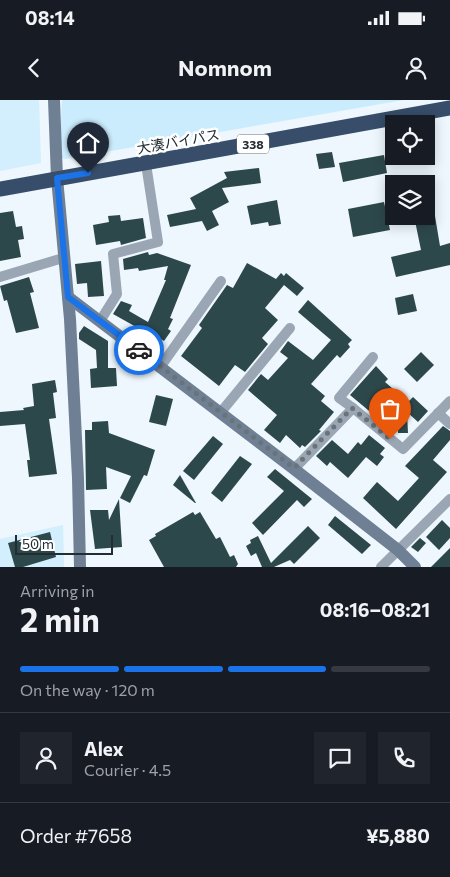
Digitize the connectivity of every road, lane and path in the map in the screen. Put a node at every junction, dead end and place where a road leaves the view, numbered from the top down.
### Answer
1 (54, 100) edge
2 (450, 108) edge
3 (146, 164) junction
4 (57, 178) junction
5 (0, 189) edge
6 (63, 258) junction
7 (0, 277) edge
8 (221, 281) dead end
9 (68, 297) junction
10 (100, 321) junction
11 (290, 328) dead end
12 (373, 357) dead end
13 (161, 366) junction
14 (450, 401) edge
15 (352, 408) junction
16 (221, 412) junction
17 (438, 413) junction
18 (450, 424) edge
19 (294, 468) junction
20 (450, 499) edge
21 (398, 550) junction
22 (80, 567) edge
23 (381, 567) edge
24 (415, 567) edge

1 - 4 street
2 - 3 highway, 大湊バイパス / 338
3 - 4 highway, 大湊バイパス / 338
3 - 10 street
4 - 5 highway, 大湊バイパス / 338
4 - 6 street
6 - 7 street
6 - 9 street
8 - 13 street
9 - 10 street
9 - 22 street
10 - 13 street
11 - 16 street
12 - 15 street
13 - 16 street
14 - 17 street
15 - 17 street
15 - 19 street
16 - 19 street
17 - 18 street
19 - 21 street
20 - 21 street
21 - 23 street
21 - 24 street

